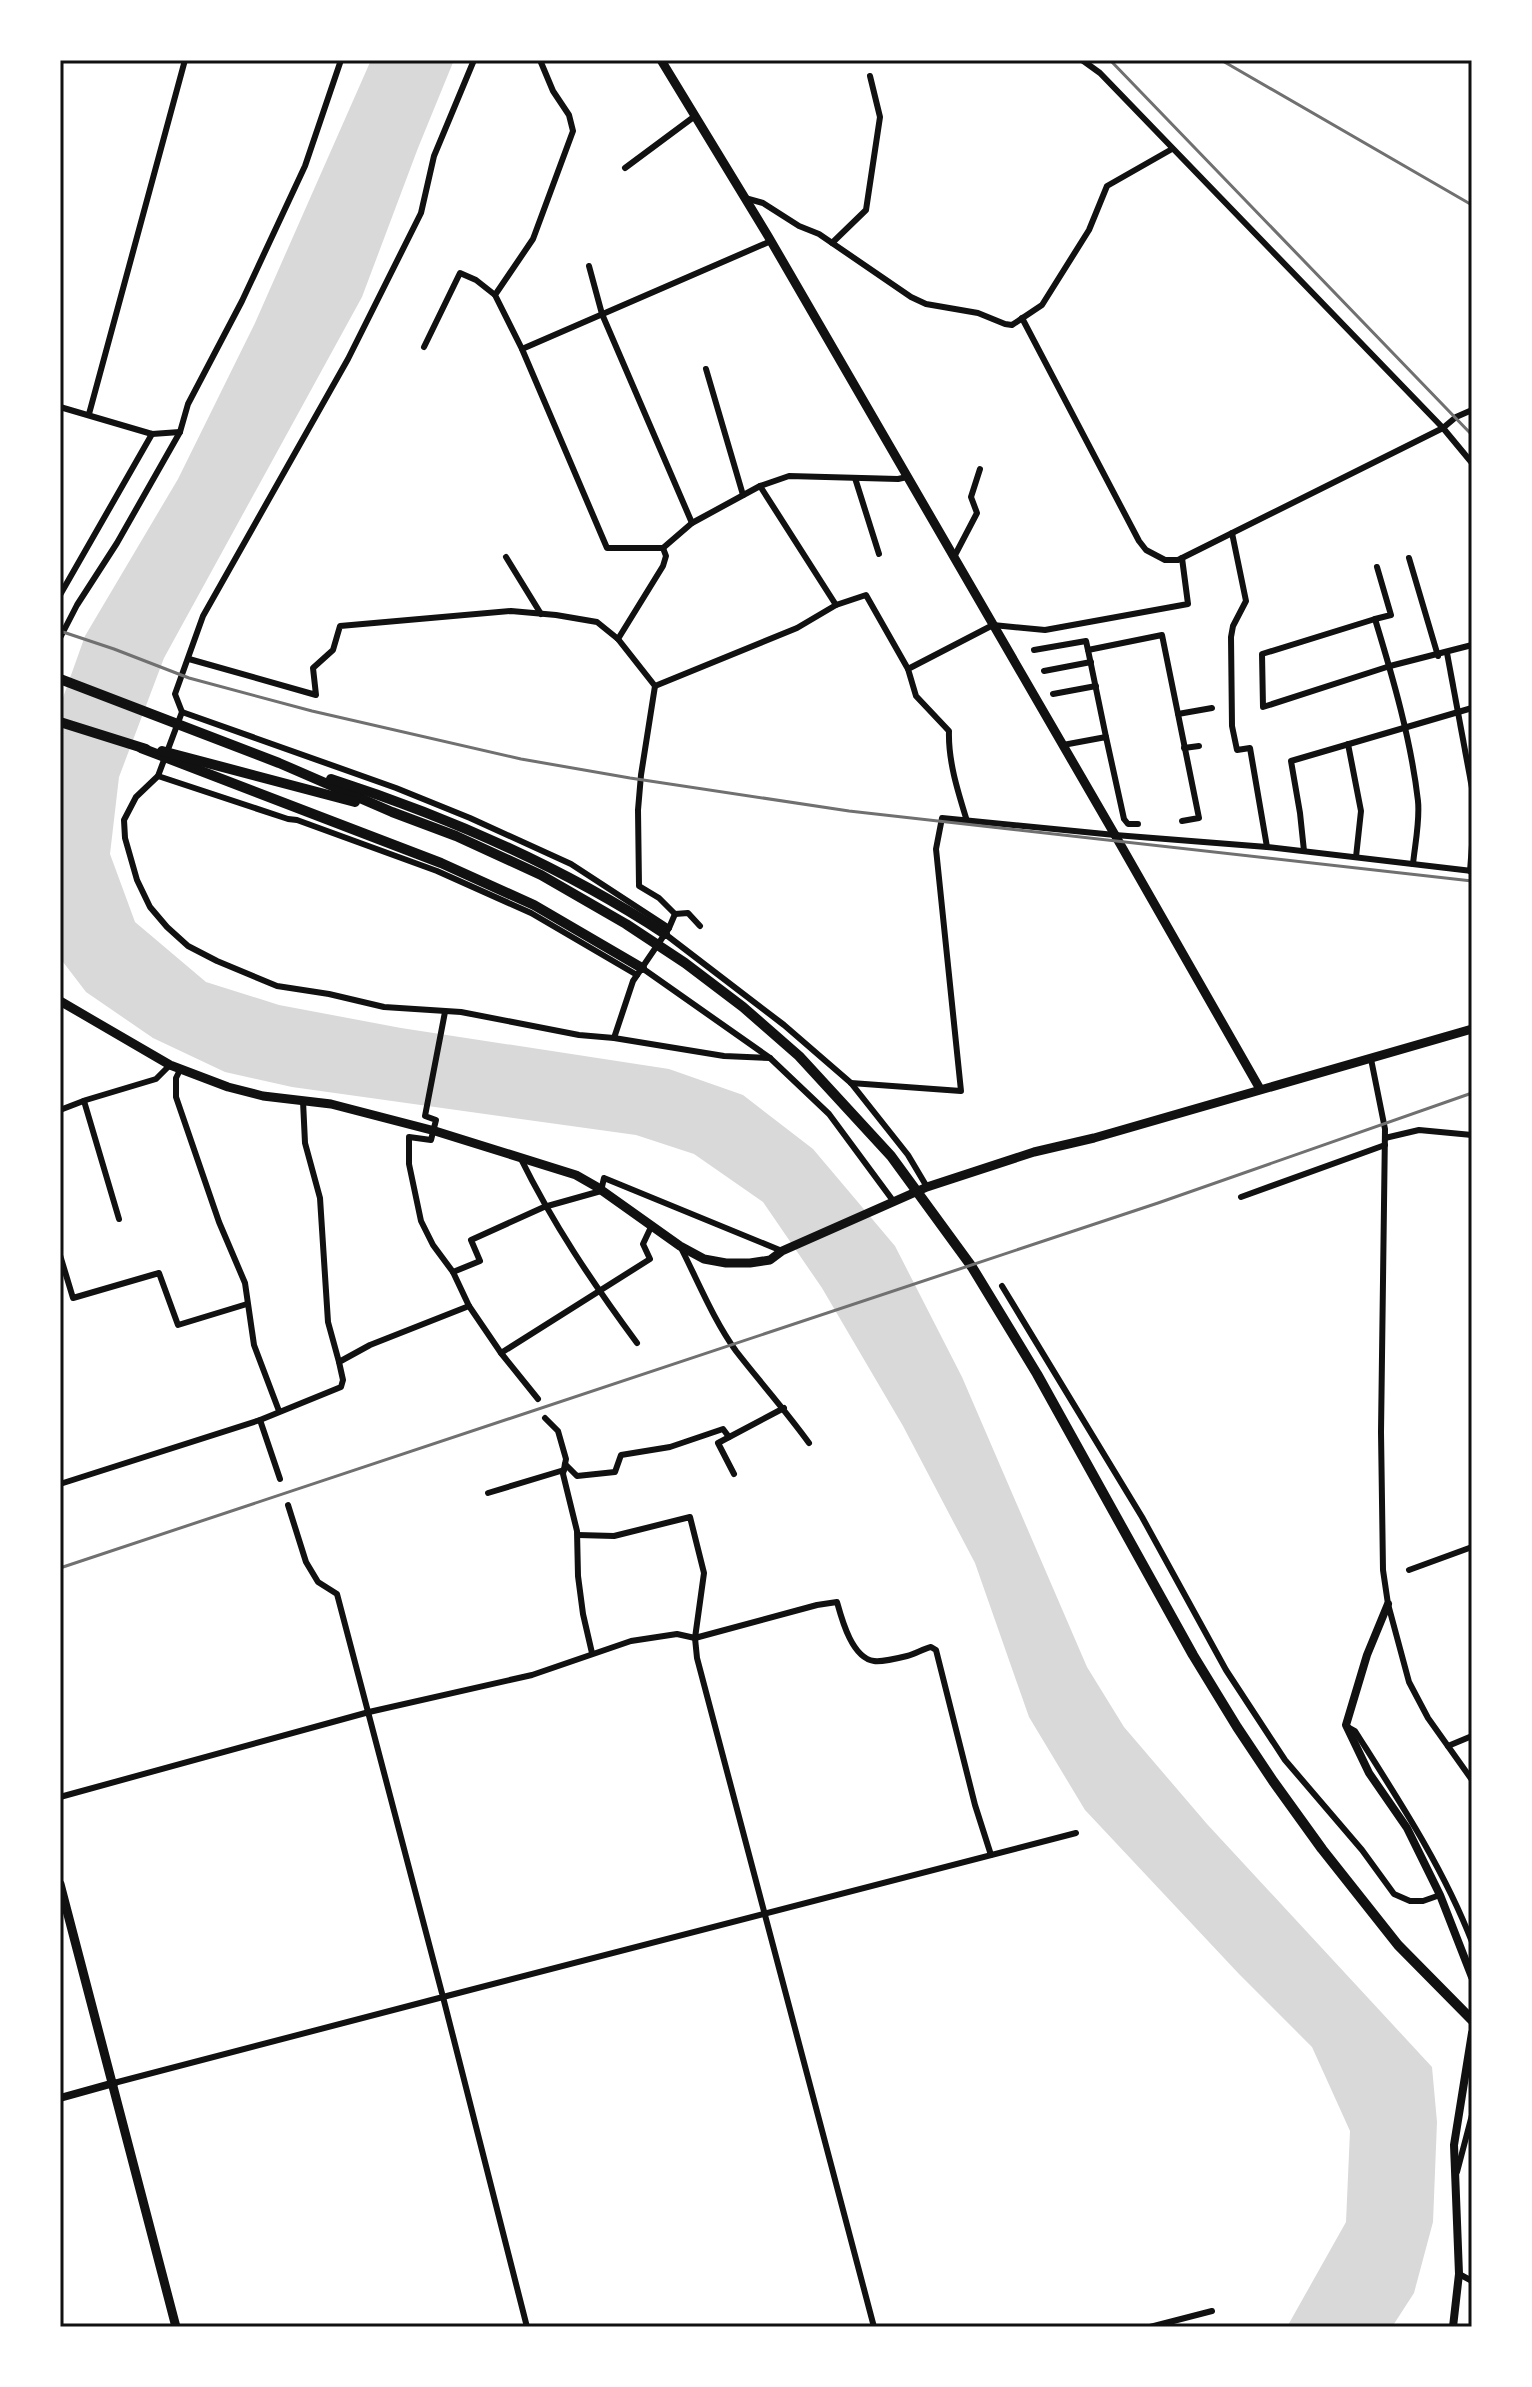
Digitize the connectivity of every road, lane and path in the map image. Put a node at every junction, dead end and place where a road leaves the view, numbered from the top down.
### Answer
1 (185, 60) edge
2 (341, 60) edge
3 (474, 60) edge
4 (540, 60) edge
5 (661, 60) edge
6 (1082, 60) edge
7 (870, 76) dead end
8 (695, 116) junction
9 (1172, 149) junction
10 (625, 168) dead end
11 (745, 198) junction
12 (771, 241) junction
13 (832, 243) junction
14 (589, 266) dead end
15 (495, 295) junction
16 (602, 314) junction
17 (1022, 318) junction
18 (424, 347) dead end
19 (522, 349) junction
20 (706, 369) dead end
21 (60, 407) edge
22 (1472, 410) edge
23 (89, 414) junction
24 (1443, 428) junction
25 (180, 432) junction
26 (152, 434) junction
27 (1472, 463) edge
28 (980, 469) dead end
29 (907, 477) junction
30 (855, 478) junction
31 (760, 486) junction
32 (743, 495) junction
33 (692, 523) junction
34 (1232, 533) junction
35 (663, 548) junction
36 (879, 554) dead end
37 (506, 557) dead end
38 (954, 557) junction
39 (1182, 558) junction
40 (1409, 558) dead end
41 (1377, 567) dead end
42 (60, 595) edge
43 (836, 605) junction
44 (541, 614) junction
45 (1375, 619) junction
46 (993, 625) junction
47 (60, 638) edge
48 (618, 639) junction
49 (1472, 645) edge
50 (1034, 650) dead end
51 (1088, 650) junction
52 (1447, 653) junction
53 (1438, 656) junction
54 (189, 659) junction
55 (1091, 662) junction
56 (1390, 666) junction
57 (908, 669) junction
58 (1044, 671) dead end
59 (60, 679) edge
60 (655, 686) junction
61 (1096, 686) junction
62 (1053, 694) dead end
63 (1212, 708) dead end
64 (1472, 708) edge
65 (182, 712) junction
66 (1457, 712) junction
67 (1178, 714) junction
68 (60, 722) edge
69 (1404, 728) junction
70 (1106, 737) junction
71 (1348, 744) junction
72 (1063, 745) junction
73 (1199, 746) dead end
74 (141, 748) junction
75 (1184, 748) junction
76 (279, 763) junction
77 (158, 776) junction
78 (1472, 788) edge
79 (392, 812) junction
80 (967, 821) junction
81 (1182, 821) dead end
82 (1138, 824) dead end
83 (1115, 835) junction
84 (1472, 845) edge
85 (1267, 847) junction
86 (1304, 851) junction
87 (1356, 857) junction
88 (1413, 864) junction
89 (1471, 871) edge
90 (675, 914) junction
91 (700, 926) dead end
92 (667, 931) junction
93 (639, 971) junction
94 (60, 1001) edge
95 (445, 1012) junction
96 (1472, 1029) edge
97 (614, 1038) junction
98 (770, 1058) junction
99 (1371, 1059) junction
100 (175, 1068) junction
101 (851, 1083) junction
102 (1260, 1089) junction
103 (84, 1101) junction
104 (303, 1101) junction
105 (60, 1110) edge
106 (435, 1131) junction
107 (1472, 1135) edge
108 (1385, 1141) junction
109 (520, 1157) junction
110 (927, 1187) junction
111 (601, 1191) junction
112 (1241, 1197) dead end
113 (894, 1202) junction
114 (544, 1207) junction
115 (119, 1219) dead end
116 (652, 1225) junction
117 (680, 1246) junction
118 (787, 1249) junction
119 (60, 1255) edge
120 (453, 1272) junction
121 (1002, 1286) dead end
122 (598, 1290) junction
123 (247, 1304) junction
124 (469, 1306) junction
125 (637, 1343) dead end
126 (501, 1353) junction
127 (339, 1362) junction
128 (538, 1399) dead end
129 (784, 1408) junction
130 (279, 1411) junction
131 (545, 1418) dead end
132 (260, 1420) junction
133 (729, 1437) junction
134 (809, 1443) dead end
135 (564, 1467) junction
136 (734, 1474) dead end
137 (280, 1479) dead end
138 (60, 1484) edge
139 (488, 1493) dead end
140 (288, 1505) dead end
141 (578, 1535) junction
142 (1472, 1547) edge
143 (1409, 1570) dead end
144 (1388, 1604) junction
145 (695, 1638) junction
146 (592, 1653) junction
147 (369, 1712) junction
148 (1346, 1725) junction
149 (1472, 1736) edge
150 (1448, 1746) junction
151 (1472, 1780) edge
152 (60, 1797) edge
153 (1076, 1833) dead end
154 (991, 1855) junction
155 (60, 1884) edge
156 (1440, 1895) junction
157 (765, 1915) junction
158 (1472, 1942) edge
159 (1472, 1977) edge
160 (443, 1997) junction
161 (1472, 2020) edge
162 (1472, 2033) edge
163 (114, 2083) junction
164 (60, 2098) edge
165 (1472, 2115) edge
166 (1455, 2180) junction
167 (1459, 2274) junction
168 (1472, 2281) edge
169 (1212, 2311) dead end
170 (176, 2327) edge
171 (527, 2327) edge
172 (874, 2327) edge
173 (1150, 2327) edge
174 (1453, 2327) edge

1 - 23 street
2 - 25 street
3 - 54 street
4 - 15 street
5 - 8 main road
6 - 9 street
7 - 13 street
8 - 10 street
8 - 11 main road
9 - 17 street
9 - 24 street
11 - 12 main road
11 - 13 street
12 - 16 street
12 - 29 main road
13 - 17 street
14 - 16 street
15 - 18 street
15 - 19 street
16 - 19 street
16 - 33 street
17 - 39 street
19 - 35 street
20 - 32 street
21 - 23 street
22 - 24 street
23 - 26 street
24 - 27 street
24 - 34 street
25 - 26 street
25 - 47 street
26 - 42 street
28 - 38 street
29 - 30 street
29 - 38 main road
30 - 31 street
30 - 36 street
31 - 32 street
31 - 43 street
32 - 33 street
33 - 35 street
34 - 39 street
34 - 85 street
35 - 48 street
37 - 44 street
38 - 46 main road
39 - 46 street
40 - 53 street
41 - 45 street
43 - 57 street
43 - 60 street
44 - 48 street
44 - 54 street
45 - 56 street
45 - 56 street
46 - 57 street
46 - 72 main road
48 - 60 street
49 - 52 street
50 - 51 street
51 - 55 street
51 - 67 street
52 - 53 street
52 - 66 street
53 - 56 street
54 - 65 street
55 - 58 street
55 - 61 street
56 - 69 street
57 - 80 street
59 - 76 highway
60 - 90 street
61 - 62 street
61 - 70 street
63 - 67 street
64 - 66 street
65 - 77 street
65 - 92 street
66 - 69 street
66 - 78 street
67 - 75 street
68 - 74 highway
69 - 71 street
69 - 88 street
70 - 72 street
70 - 82 street
71 - 86 street
71 - 87 street
72 - 83 main road
73 - 75 street
74 - 79 highway
74 - 93 highway
75 - 81 street
76 - 79 highway
76 - 92 highway
77 - 93 street
77 - 95 street
79 - 161 highway
80 - 83 street
80 - 101 street
83 - 85 street
83 - 102 main road
84 - 89 street
85 - 86 street
86 - 87 street
87 - 88 street
88 - 89 street
90 - 91 street
90 - 92 street
92 - 93 street
92 - 101 street
93 - 97 street
93 - 98 street
94 - 100 main road
95 - 97 street
95 - 106 street
96 - 99 main road
97 - 98 street
98 - 113 street
99 - 102 main road
99 - 108 street
100 - 103 street
100 - 104 main road
100 - 123 street
101 - 110 street
102 - 110 main road
103 - 105 street
103 - 115 street
104 - 106 main road
104 - 127 street
106 - 109 main road
106 - 120 street
107 - 108 street
108 - 112 street
108 - 144 street
109 - 111 main road
109 - 114 street
110 - 113 main road
111 - 114 street
111 - 116 main road
111 - 118 street
113 - 118 main road
114 - 120 street
114 - 122 street
116 - 117 main road
116 - 122 street
117 - 118 main road
117 - 129 street
119 - 123 street
120 - 124 street
121 - 156 street
122 - 125 street
122 - 126 street
123 - 130 street
124 - 126 street
124 - 127 street
126 - 128 street
127 - 130 street
129 - 133 street
129 - 134 street
130 - 132 street
131 - 135 street
132 - 137 street
132 - 138 street
133 - 135 street
133 - 136 street
135 - 139 street
135 - 141 street
140 - 147 street
141 - 145 street
141 - 146 street
142 - 143 street
144 - 148 street
144 - 150 street
145 - 146 street
145 - 154 street
145 - 157 street
146 - 147 street
147 - 152 street
147 - 160 street
148 - 156 street
148 - 158 street
149 - 150 street
150 - 151 street
153 - 154 street
154 - 157 street
155 - 163 main road
156 - 159 street
157 - 160 street
157 - 172 street
160 - 163 street
160 - 171 street
162 - 166 street
163 - 164 street
163 - 170 main road
165 - 166 street
166 - 167 street
167 - 168 street
167 - 174 street
169 - 173 street

